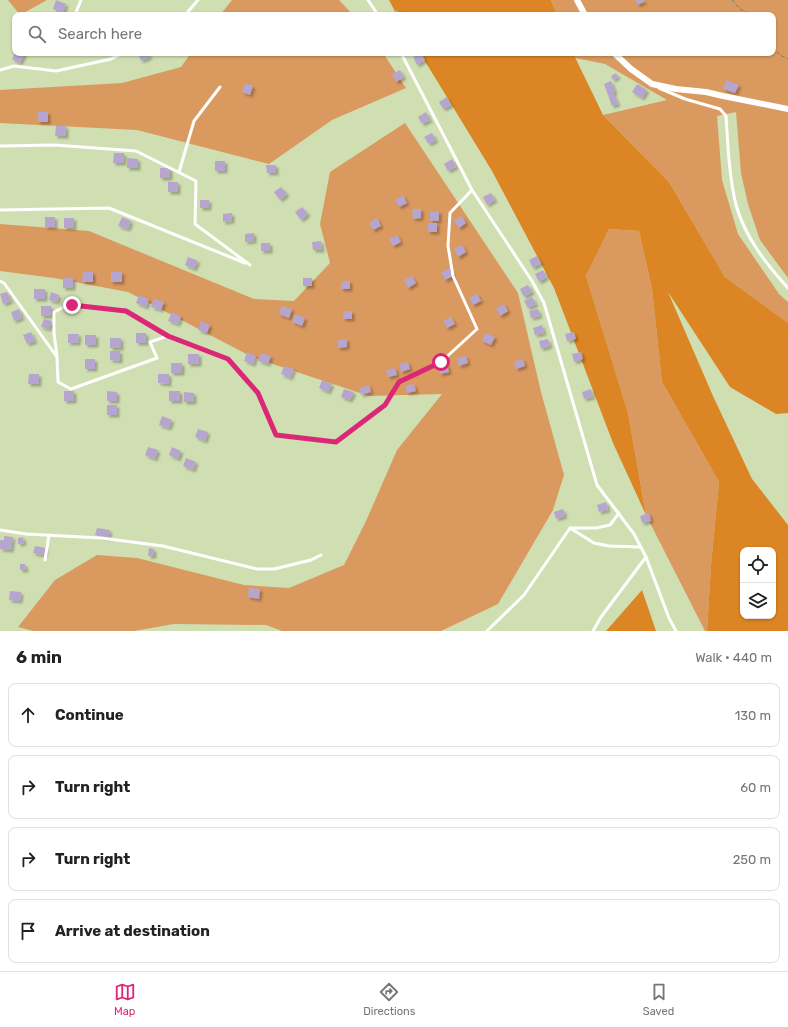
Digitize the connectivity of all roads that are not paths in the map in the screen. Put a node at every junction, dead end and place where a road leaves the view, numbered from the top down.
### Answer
1 (81, 0) edge
2 (198, 0) edge
3 (368, 0) edge
4 (577, 0) edge
5 (76, 12) edge
6 (188, 12) edge
7 (376, 12) edge
8 (583, 12) edge
9 (117, 56) edge
10 (403, 56) edge
11 (617, 56) edge
12 (0, 70) edge
13 (652, 84) junction
14 (220, 87) dead end
15 (788, 109) edge
16 (0, 146) edge
17 (179, 172) junction
18 (472, 190) junction
19 (0, 210) edge
20 (0, 281) edge
21 (788, 288) edge
22 (168, 336) junction
23 (57, 357) junction
24 (619, 513) junction
25 (570, 528) junction
26 (0, 530) edge
27 (49, 535) junction
28 (640, 547) junction
29 (321, 555) dead end
30 (646, 556) junction
31 (45, 560) dead end
32 (487, 631) edge
33 (593, 631) edge
34 (676, 631) edge

1 - 5 lane
2 - 6 lane
3 - 7 lane
4 - 8 street
9 - 12 lane
10 - 18 lane
11 - 13 street
13 - 15 street
13 - 21 lane
14 - 17 lane
16 - 17 lane
17 - 19 lane
18 - 22 lane
18 - 24 lane
20 - 23 lane
22 - 23 lane
22 - 23 lane
24 - 25 lane
24 - 28 lane
25 - 28 lane
25 - 32 lane
26 - 27 lane
27 - 29 lane
27 - 31 lane
28 - 30 lane
30 - 33 lane
30 - 34 lane

